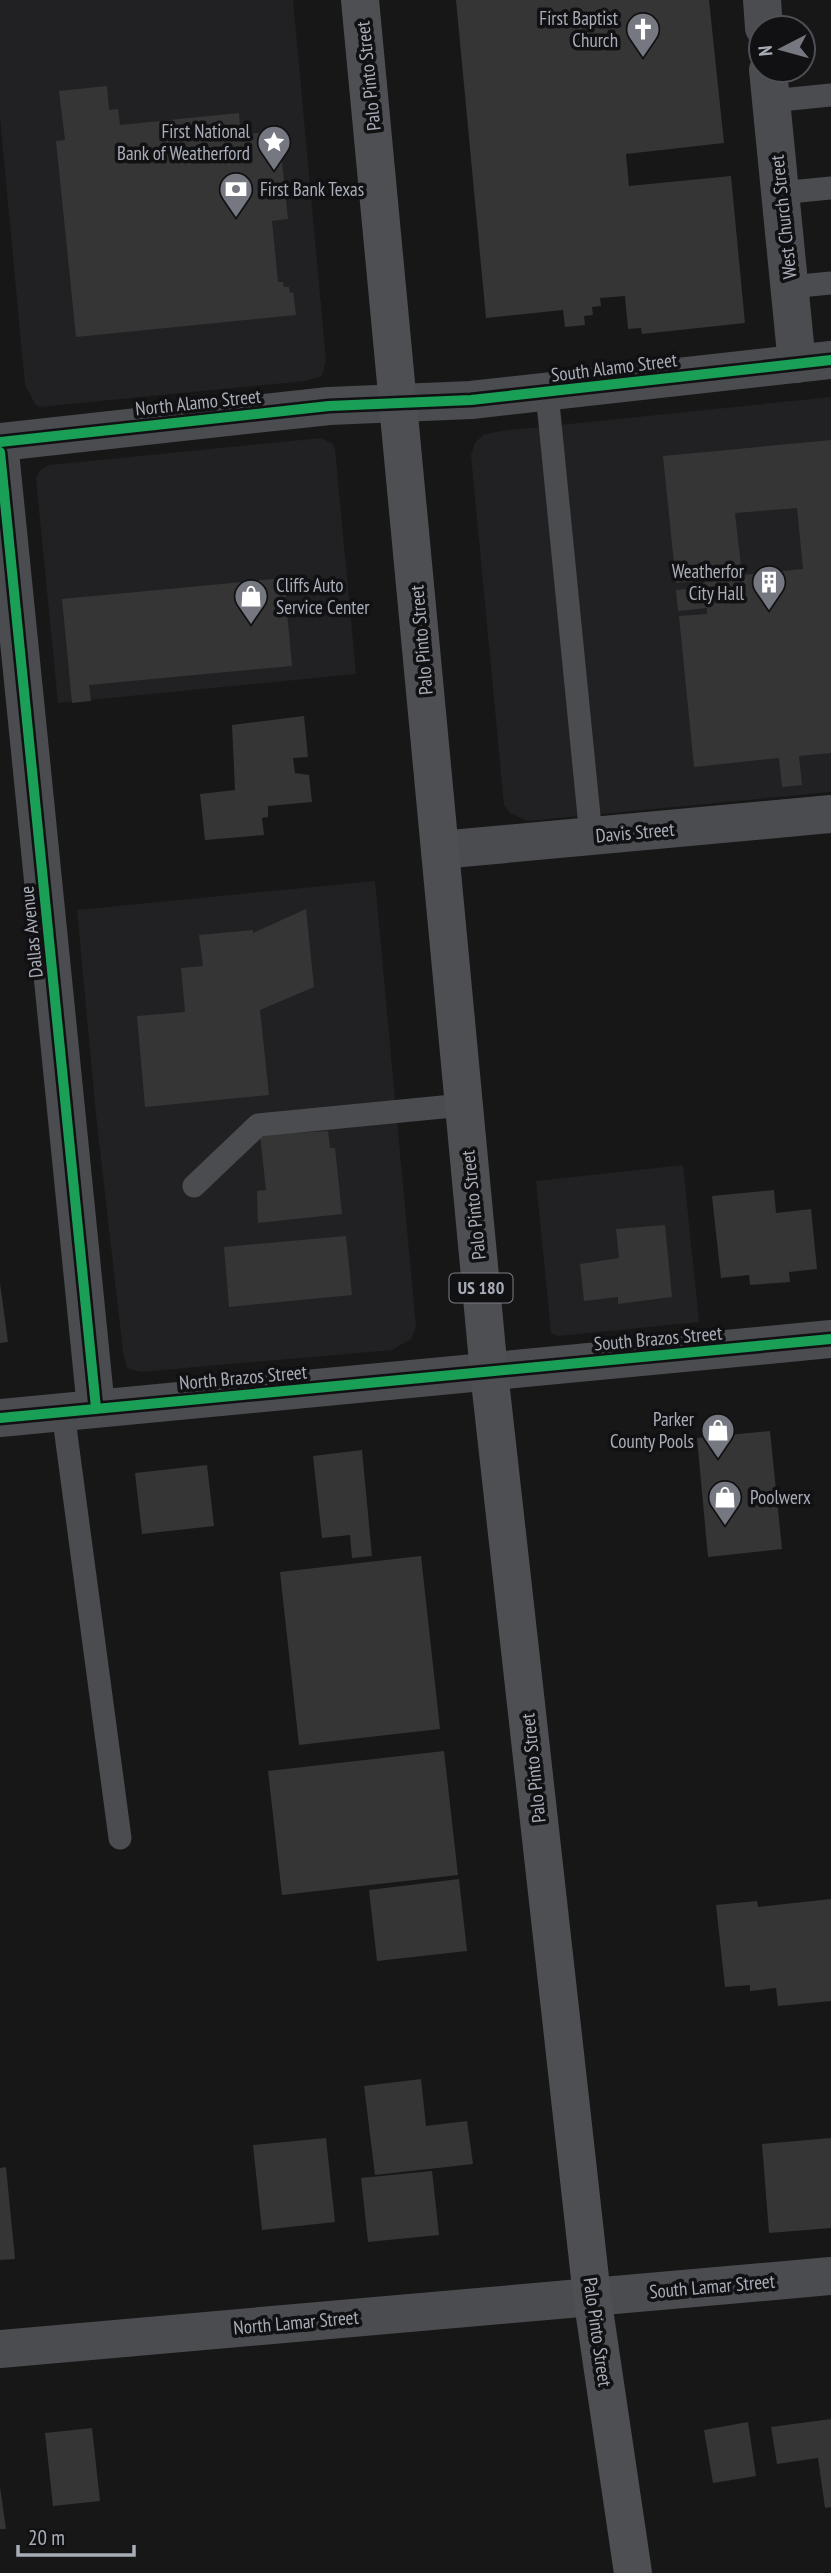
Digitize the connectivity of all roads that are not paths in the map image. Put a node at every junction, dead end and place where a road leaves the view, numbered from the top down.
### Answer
1 (360, 0) edge
2 (770, 85) edge
3 (831, 95) edge
4 (831, 188) edge
5 (780, 193) junction
6 (831, 283) edge
7 (790, 287) junction
8 (814, 362) edge
9 (547, 393) junction
10 (400, 403) junction
11 (0, 442) edge
12 (0, 452) edge
13 (831, 814) edge
14 (591, 836) junction
15 (440, 850) junction
16 (463, 1105) junction
17 (194, 1186) dead end
18 (831, 1339) edge
19 (489, 1372) junction
20 (79, 1410) junction
21 (0, 1418) edge
22 (120, 1838) dead end
23 (831, 2276) edge
24 (592, 2296) junction
25 (0, 2349) edge
26 (633, 2573) edge

1 - 10 main road, Palo Pinto Street / US 180
2 - 3 lane
2 - 5 street, West Church Street
4 - 5 lane
5 - 7 street, West Church Street
6 - 7 lane
7 - 8 street, West Church Street
8 - 9 street, South Alamo Street
9 - 10 street, South Alamo Street
9 - 14 lane
10 - 11 street, North Alamo Street
10 - 15 main road, Palo Pinto Street / US 180
12 - 20 street, Dallas Avenue
13 - 14 street, Davis Street
14 - 15 street, Davis Street
15 - 16 main road, Palo Pinto Street / US 180
16 - 17 lane
16 - 19 main road, Palo Pinto Street / US 180
18 - 19 street, South Brazos Street
19 - 20 street, North Brazos Street
19 - 24 main road, Palo Pinto Street / US 180
20 - 21 street, North Brazos Street
20 - 22 lane
23 - 24 street, South Lamar Street
24 - 25 street, North Lamar Street
24 - 26 main road, Palo Pinto Street / US 180

